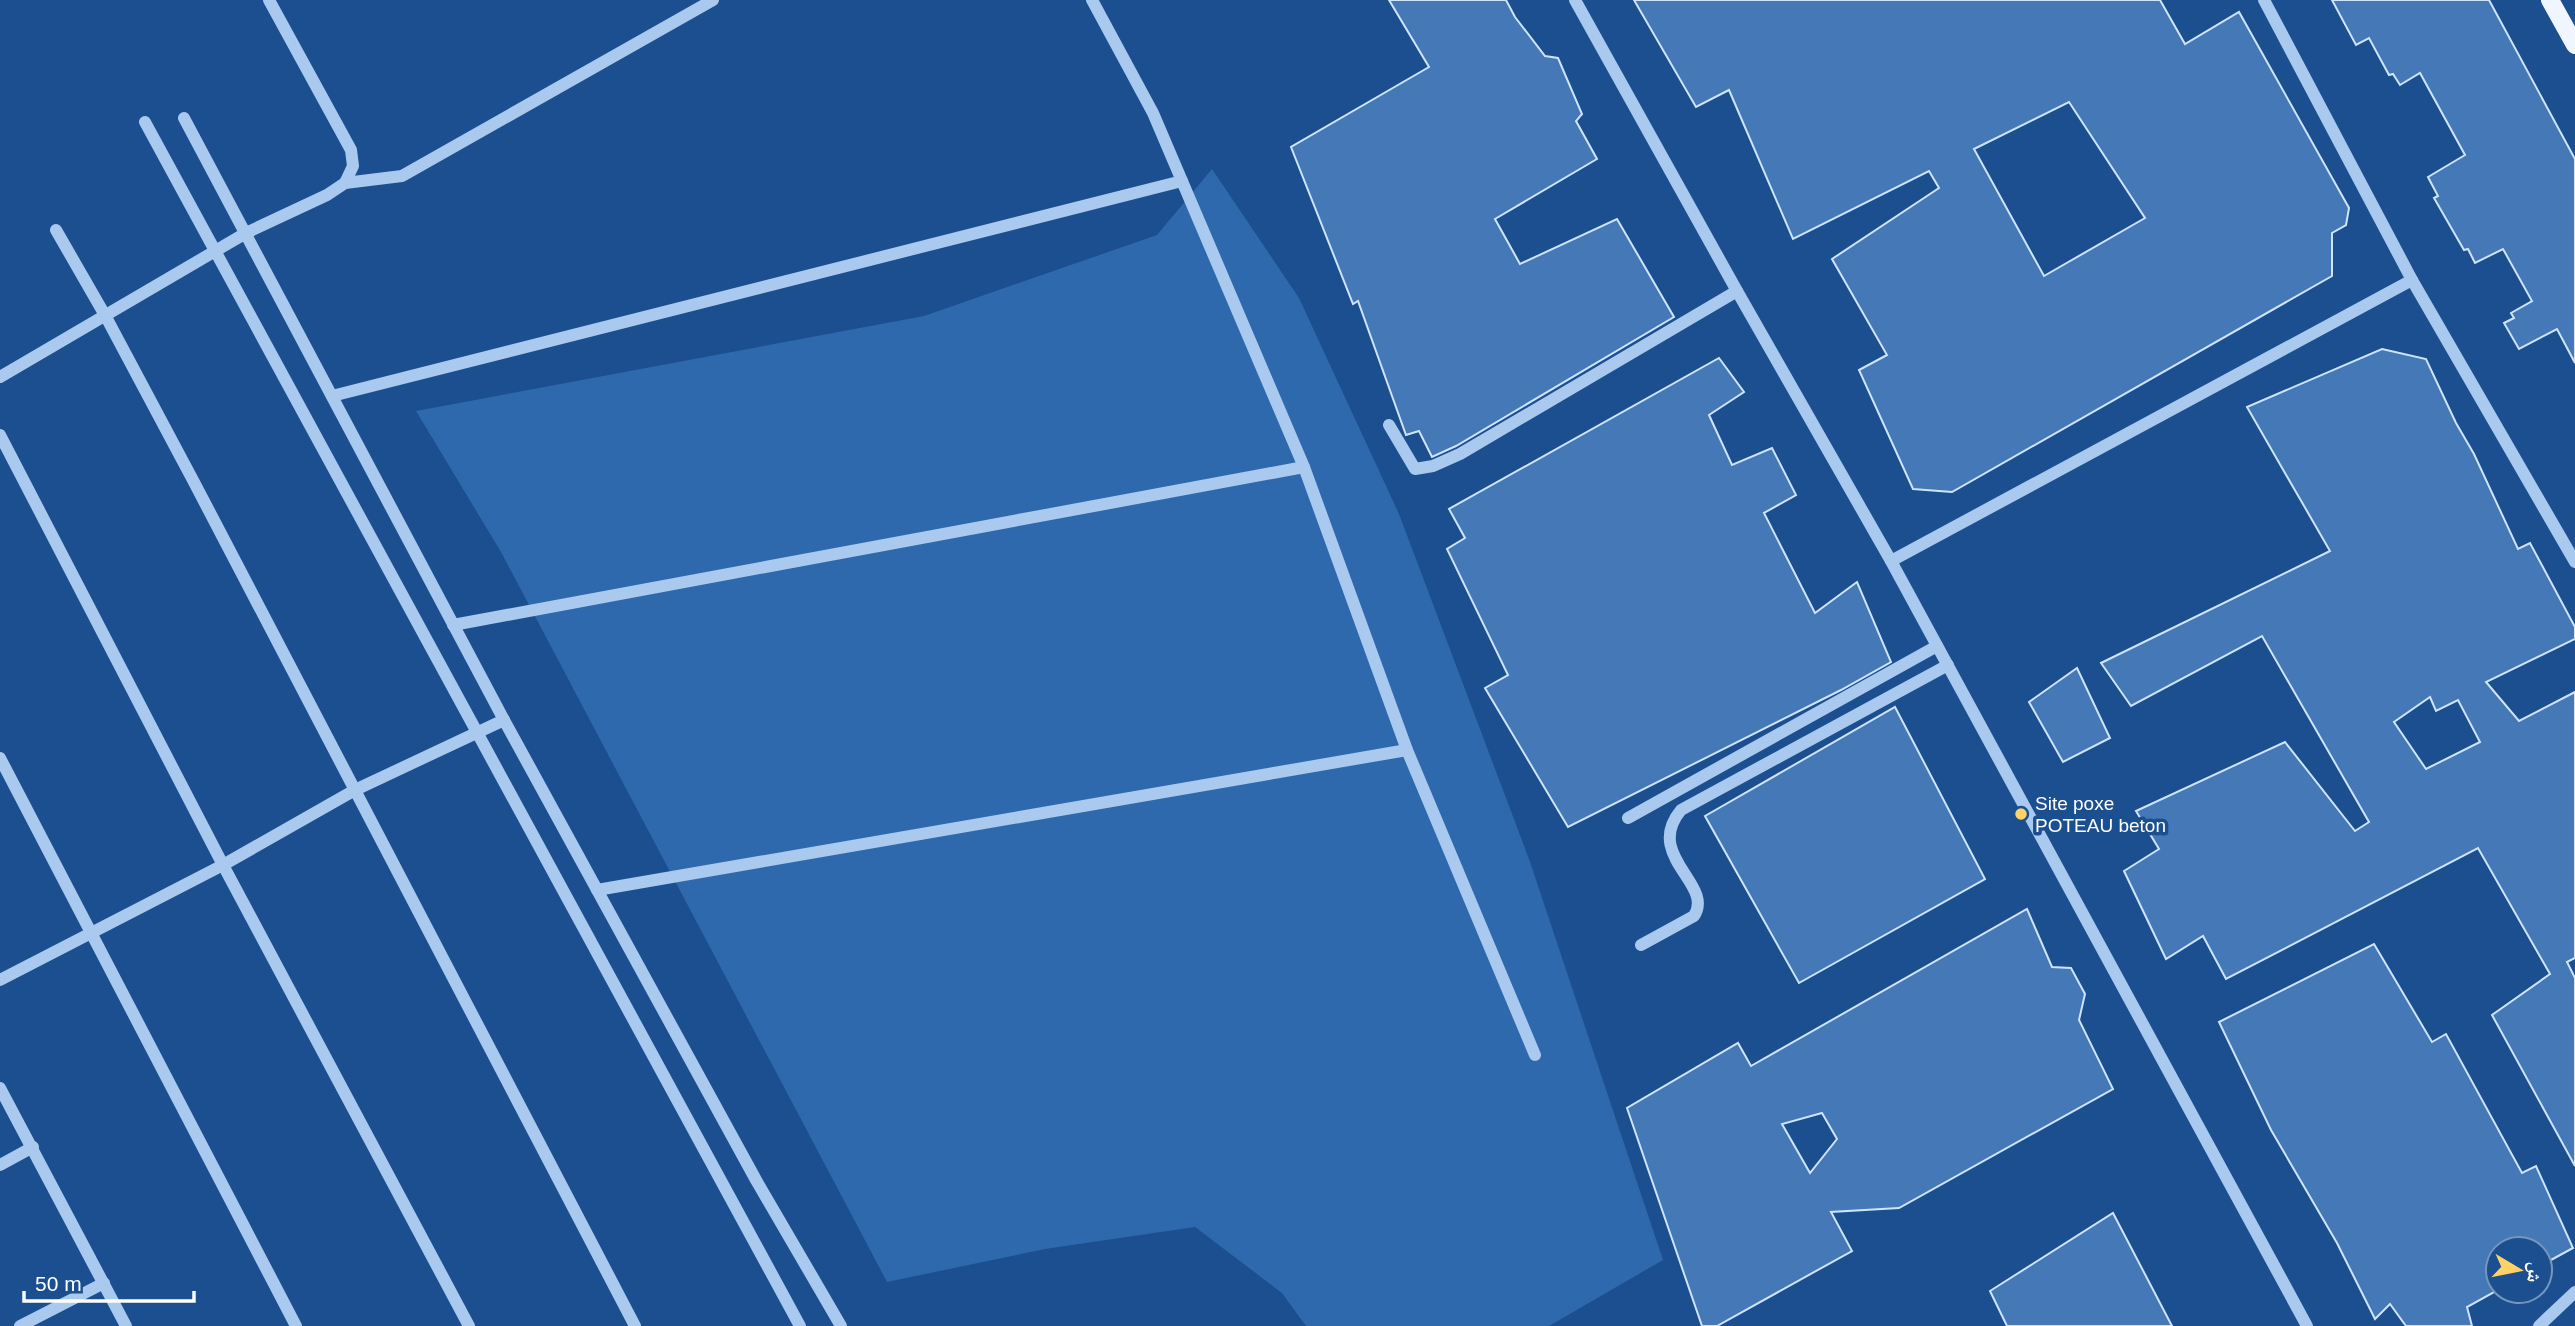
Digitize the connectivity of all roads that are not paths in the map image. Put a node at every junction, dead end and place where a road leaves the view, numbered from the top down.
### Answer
1 (269, 0) edge
2 (713, 0) edge
3 (1092, 0) edge
4 (1576, 0) edge
5 (2264, 0) edge
6 (2550, 0) edge
7 (2575, 45) edge
8 (184, 118) dead end
9 (145, 122) dead end
10 (1182, 181) junction
11 (345, 183) junction
12 (55, 230) dead end
13 (246, 233) junction
14 (216, 251) junction
15 (2412, 280) junction
16 (1737, 291) junction
17 (106, 317) junction
18 (0, 377) edge
19 (332, 396) junction
20 (1390, 425) dead end
21 (0, 435) edge
22 (1304, 467) junction
23 (1891, 561) junction
24 (2575, 562) edge
25 (453, 625) junction
26 (1937, 646) junction
27 (1948, 665) junction
28 (504, 720) junction
29 (478, 734) junction
30 (1407, 750) junction
31 (0, 758) edge
32 (355, 790) junction
33 (1628, 818) dead end
34 (223, 865) junction
35 (597, 890) junction
36 (91, 933) junction
37 (1641, 945) dead end
38 (0, 980) edge
39 (1535, 1055) dead end
40 (0, 1088) edge
41 (33, 1147) junction
42 (0, 1165) edge
43 (104, 1283) junction
44 (2575, 1292) edge
45 (20, 1326) edge
46 (126, 1326) edge
47 (296, 1326) edge
48 (469, 1326) edge
49 (635, 1326) edge
50 (800, 1326) edge
51 (841, 1326) edge
52 (2307, 1326) edge
53 (2539, 1326) edge

1 - 11 street
2 - 11 street
3 - 10 street
4 - 16 street
5 - 15 street
6 - 7 main road
8 - 13 street
9 - 14 street
10 - 19 street
10 - 22 street
11 - 13 street
12 - 17 street
13 - 14 street
13 - 19 street
14 - 17 street
14 - 29 street
15 - 23 street
15 - 24 street
16 - 20 street
16 - 23 street
17 - 18 street
17 - 32 street
19 - 25 street
21 - 34 street
22 - 25 street
22 - 30 street
23 - 26 street
25 - 28 street
26 - 27 street
26 - 33 street
27 - 37 street
27 - 52 street
28 - 29 street
28 - 35 street
29 - 32 street
29 - 50 street
30 - 35 street
30 - 39 street
31 - 36 street
32 - 34 street
32 - 49 street
34 - 36 street
34 - 48 street
35 - 51 street
36 - 38 street
36 - 47 street
40 - 41 street
41 - 42 street
41 - 43 street
43 - 45 street
43 - 46 street
44 - 53 street

